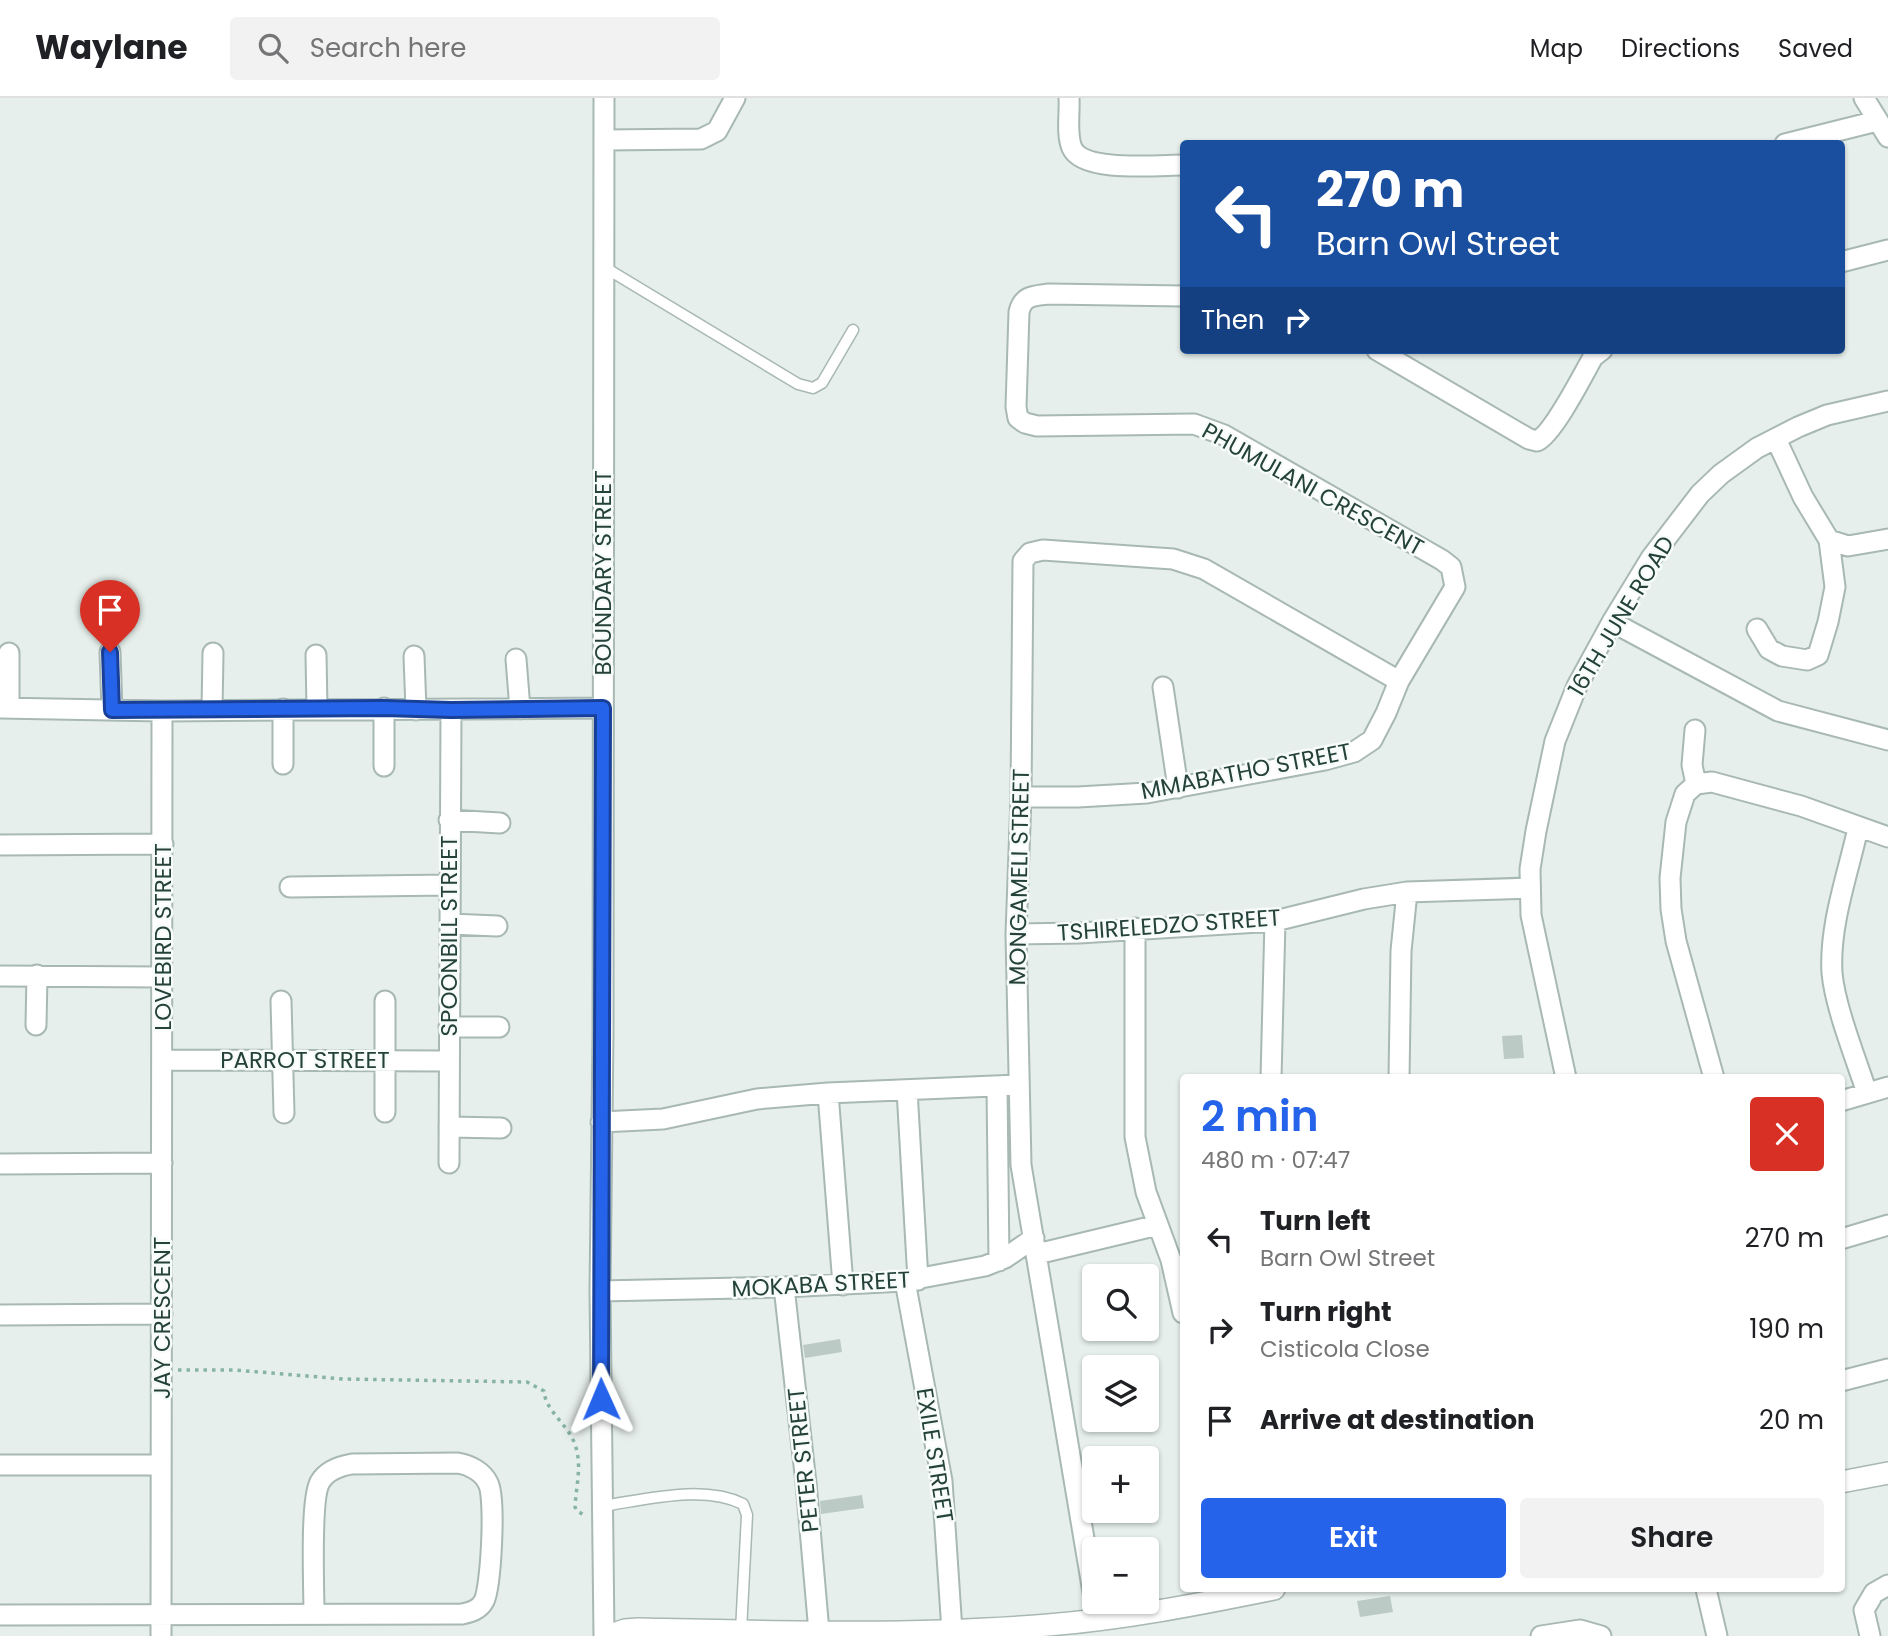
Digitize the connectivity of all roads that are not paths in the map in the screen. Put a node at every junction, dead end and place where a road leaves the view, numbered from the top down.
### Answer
1 (604, 98) edge
2 (735, 98) edge
3 (1069, 98) edge
4 (1864, 98) edge
5 (1883, 129) edge
6 (605, 140) junction
7 (1811, 140) edge
8 (1180, 165) edge
9 (1888, 250) edge
10 (1845, 261) edge
11 (603, 267) junction
12 (1180, 296) edge
13 (853, 330) dead end
14 (1384, 354) edge
15 (1593, 354) edge
16 (1888, 401) edge
17 (1776, 439) junction
18 (1888, 539) edge
19 (1829, 540) junction
20 (1455, 581) joint
21 (1612, 622) junction
22 (1757, 629) dead end
23 (110, 652) dead end
24 (9, 653) dead end
25 (213, 653) dead end
26 (316, 655) dead end
27 (414, 656) dead end
28 (516, 659) dead end
29 (1399, 681) junction
30 (1163, 687) dead end
31 (4, 708) edge
32 (384, 708) junction
33 (603, 708) junction
34 (283, 709) junction
35 (317, 709) junction
36 (520, 709) junction
37 (112, 710) junction
38 (212, 710) junction
39 (416, 710) junction
40 (451, 710) junction
41 (162, 711) junction
42 (1695, 730) dead end
43 (1888, 740) edge
44 (283, 764) dead end
45 (384, 766) dead end
46 (1696, 784) junction
47 (1178, 788) junction
48 (1021, 797) junction
49 (449, 820) junction
50 (500, 823) dead end
51 (1858, 828) junction
52 (1888, 837) edge
53 (163, 844) junction
54 (0, 845) edge
55 (449, 885) junction
56 (290, 887) dead end
57 (1530, 888) junction
58 (1407, 892) junction
59 (1275, 921) junction
60 (450, 924) junction
61 (497, 926) dead end
62 (1135, 929) junction
63 (1016, 934) junction
64 (37, 975) junction
65 (0, 976) edge
66 (162, 977) junction
67 (281, 1001) dead end
68 (385, 1001) dead end
69 (36, 1025) dead end
70 (449, 1027) junction
71 (499, 1027) dead end
72 (162, 1060) junction
73 (385, 1060) junction
74 (448, 1060) junction
75 (284, 1061) junction
76 (1271, 1074) edge
77 (1399, 1074) edge
78 (1565, 1074) edge
79 (1713, 1074) edge
80 (1018, 1085) junction
81 (997, 1086) junction
82 (1888, 1087) edge
83 (907, 1090) junction
84 (828, 1093) junction
85 (1867, 1093) junction
86 (1845, 1100) edge
87 (385, 1112) dead end
88 (284, 1113) dead end
89 (601, 1122) junction
90 (449, 1127) junction
91 (501, 1128) dead end
92 (162, 1163) junction
93 (449, 1163) dead end
94 (0, 1164) edge
95 (1888, 1224) edge
96 (1158, 1225) junction
97 (1845, 1238) edge
98 (1035, 1246) junction
99 (999, 1261) junction
100 (912, 1281) junction
101 (843, 1285) junction
102 (784, 1287) junction
103 (600, 1291) junction
104 (1180, 1300) edge
105 (162, 1314) junction
106 (0, 1315) edge
107 (1888, 1369) edge
108 (1845, 1380) edge
109 (0, 1465) edge
110 (161, 1465) junction
111 (1888, 1473) edge
112 (1845, 1481) edge
113 (602, 1513) junction
114 (1083, 1537) edge
115 (1888, 1585) edge
116 (1707, 1592) edge
117 (1235, 1593) edge
118 (1159, 1600) edge
119 (314, 1614) junction
120 (1082, 1614) edge
121 (0, 1615) edge
122 (160, 1615) junction
123 (1054, 1630) edge
124 (741, 1631) junction
125 (952, 1631) junction
126 (819, 1632) junction
127 (161, 1636) edge
128 (606, 1636) edge
129 (1541, 1636) edge
130 (1601, 1636) edge
131 (1717, 1636) edge
132 (1870, 1636) edge

1 - 6 street, BOUNDARY STREET
2 - 6 street
3 - 8 street
4 - 5 street
5 - 7 street
6 - 11 street, BOUNDARY STREET
9 - 10 street
11 - 13 lane
11 - 33 street, BOUNDARY STREET
12 - 20 street, PHUMULANI CRESCENT
14 - 15 street
16 - 17 street, 16TH JUNE ROAD
17 - 19 street
17 - 21 street, 16TH JUNE ROAD
18 - 19 street
19 - 22 street
20 - 29 street, MMABATHO STREET
21 - 43 street
21 - 57 street, 16TH JUNE ROAD
23 - 37 street
24 - 31 street
25 - 38 street
26 - 35 street
27 - 39 street
28 - 36 street
29 - 47 street, MMABATHO STREET
29 - 48 street, MONGAMELI STREET
30 - 47 street
31 - 37 street
32 - 35 street
32 - 39 street
32 - 45 street
33 - 36 street
33 - 89 street, BOUNDARY STREET
34 - 35 street
34 - 38 street
34 - 44 street
36 - 40 street
37 - 41 street
38 - 41 street
39 - 40 street
40 - 49 street, SPOONBILL STREET
41 - 53 street, LOVEBIRD STREET
42 - 46 street
46 - 51 street
46 - 79 street
47 - 48 street, MMABATHO STREET
48 - 63 street, MONGAMELI STREET
49 - 50 street
49 - 55 street, SPOONBILL STREET
51 - 52 street
51 - 85 street
53 - 54 street
53 - 66 street, LOVEBIRD STREET
55 - 56 street
55 - 60 street, SPOONBILL STREET
57 - 58 street, TSHIRELEDZO STREET
57 - 78 street, 16TH JUNE ROAD
58 - 59 street, TSHIRELEDZO STREET
58 - 77 street
59 - 62 street, TSHIRELEDZO STREET
59 - 76 street
60 - 61 street
60 - 70 street, SPOONBILL STREET
62 - 63 street, TSHIRELEDZO STREET
62 - 96 street
63 - 80 street, MONGAMELI STREET
64 - 65 street
64 - 66 street
64 - 69 street
66 - 72 street, LOVEBIRD STREET
67 - 75 street
68 - 73 street
70 - 71 street
70 - 74 street, SPOONBILL STREET
72 - 75 street, PARROT STREET
72 - 92 street, LOVEBIRD STREET
73 - 74 street, PARROT STREET
73 - 75 street, PARROT STREET
73 - 87 street
74 - 90 street, SPOONBILL STREET
75 - 88 street
80 - 81 street
80 - 98 street, MONGAMELI STREET
81 - 83 street
81 - 99 street
82 - 85 street
83 - 84 street
83 - 100 street, EXILE STREET
84 - 89 street
84 - 101 street
85 - 86 street
89 - 103 street, BOUNDARY STREET
90 - 91 street
90 - 93 street, SPOONBILL STREET
92 - 94 street
92 - 105 street, JAY CRESCENT
95 - 97 street
96 - 98 street, MOKABA STREET
96 - 104 street
98 - 99 street, MOKABA STREET
98 - 114 street, MONGAMELI STREET
99 - 100 street, MOKABA STREET
100 - 101 street, MOKABA STREET
100 - 125 street, EXILE STREET
101 - 102 street, MOKABA STREET
102 - 103 street, MOKABA STREET
102 - 126 street, PETER STREET
103 - 113 street, BOUNDARY STREET
105 - 106 street
105 - 110 street, JAY CRESCENT
107 - 108 street
109 - 110 street
110 - 122 street, JAY CRESCENT
111 - 112 street
113 - 124 lane
113 - 128 street, BOUNDARY STREET
115 - 132 street
116 - 131 street
117 - 118 street
119 - 119 street
119 - 122 street
120 - 123 street
121 - 122 street
122 - 127 street, JAY CRESCENT
123 - 125 street
124 - 126 street
124 - 128 street
125 - 126 street
129 - 130 street

